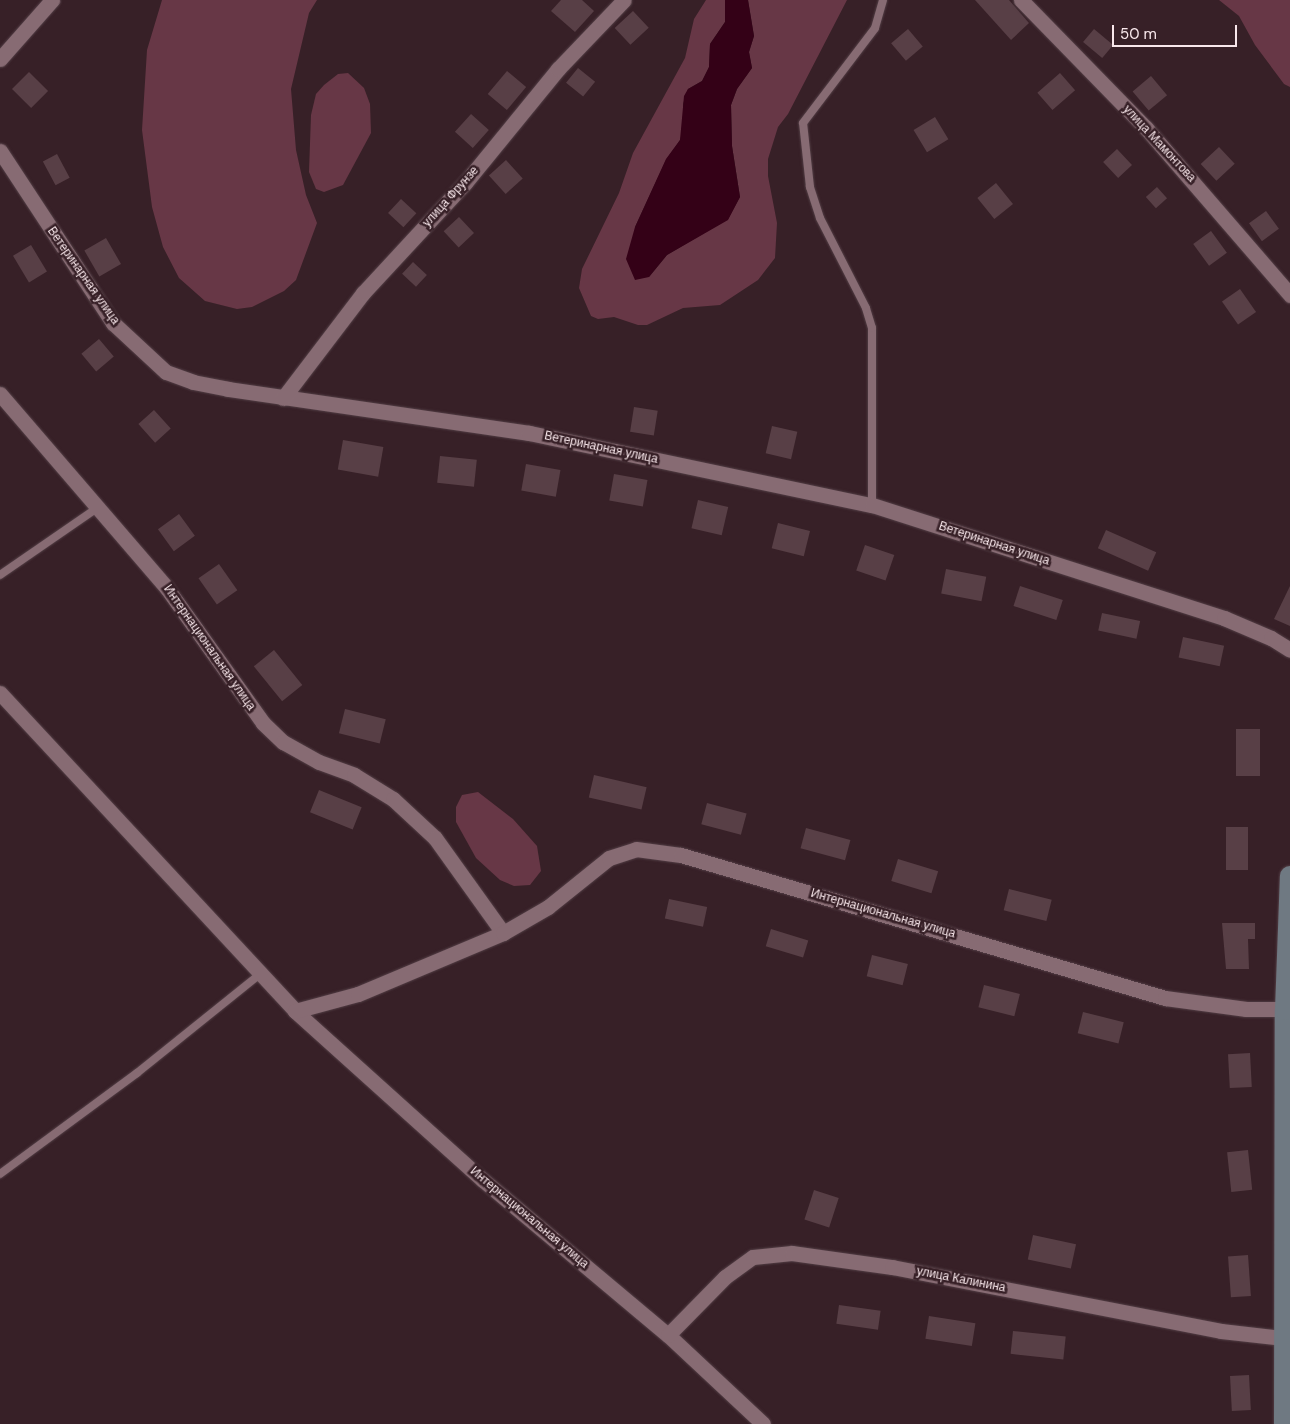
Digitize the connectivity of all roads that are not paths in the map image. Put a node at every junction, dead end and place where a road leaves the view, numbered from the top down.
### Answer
1 (52, 0) edge
2 (624, 0) edge
3 (883, 0) edge
4 (1021, 0) edge
5 (0, 59) edge
6 (0, 151) edge
7 (4, 165) edge
8 (1290, 295) edge
9 (0, 394) edge
10 (282, 398) junction
11 (872, 505) junction
12 (97, 508) junction
13 (0, 575) edge
14 (1290, 650) edge
15 (0, 693) edge
16 (1290, 876) edge
17 (503, 934) junction
18 (259, 975) junction
19 (1287, 1009) edge
20 (295, 1011) junction
21 (0, 1174) edge
22 (668, 1335) junction
23 (1282, 1338) junction
24 (763, 1424) edge
25 (1284, 1424) edge

1 - 5 street
2 - 10 street, улица Фрунзе
3 - 11 lane
4 - 8 street, улица Мамонтова
6 - 7 street, Ветеринарная улица
7 - 10 street, Ветеринарная улица
9 - 12 street, Интернациональная улица
10 - 11 street, Ветеринарная улица
11 - 14 street, Ветеринарная улица
12 - 13 lane
12 - 17 street, Интернациональная улица
15 - 18 street, Интернациональная улица
16 - 19 street
17 - 19 street, Интернациональная улица
17 - 20 street, Интернациональная улица
18 - 20 street, Интернациональная улица
18 - 21 lane
19 - 23 street
20 - 22 street, Интернациональная улица
22 - 23 street, улица Калинина
22 - 24 street, Интернациональная улица
23 - 25 street

